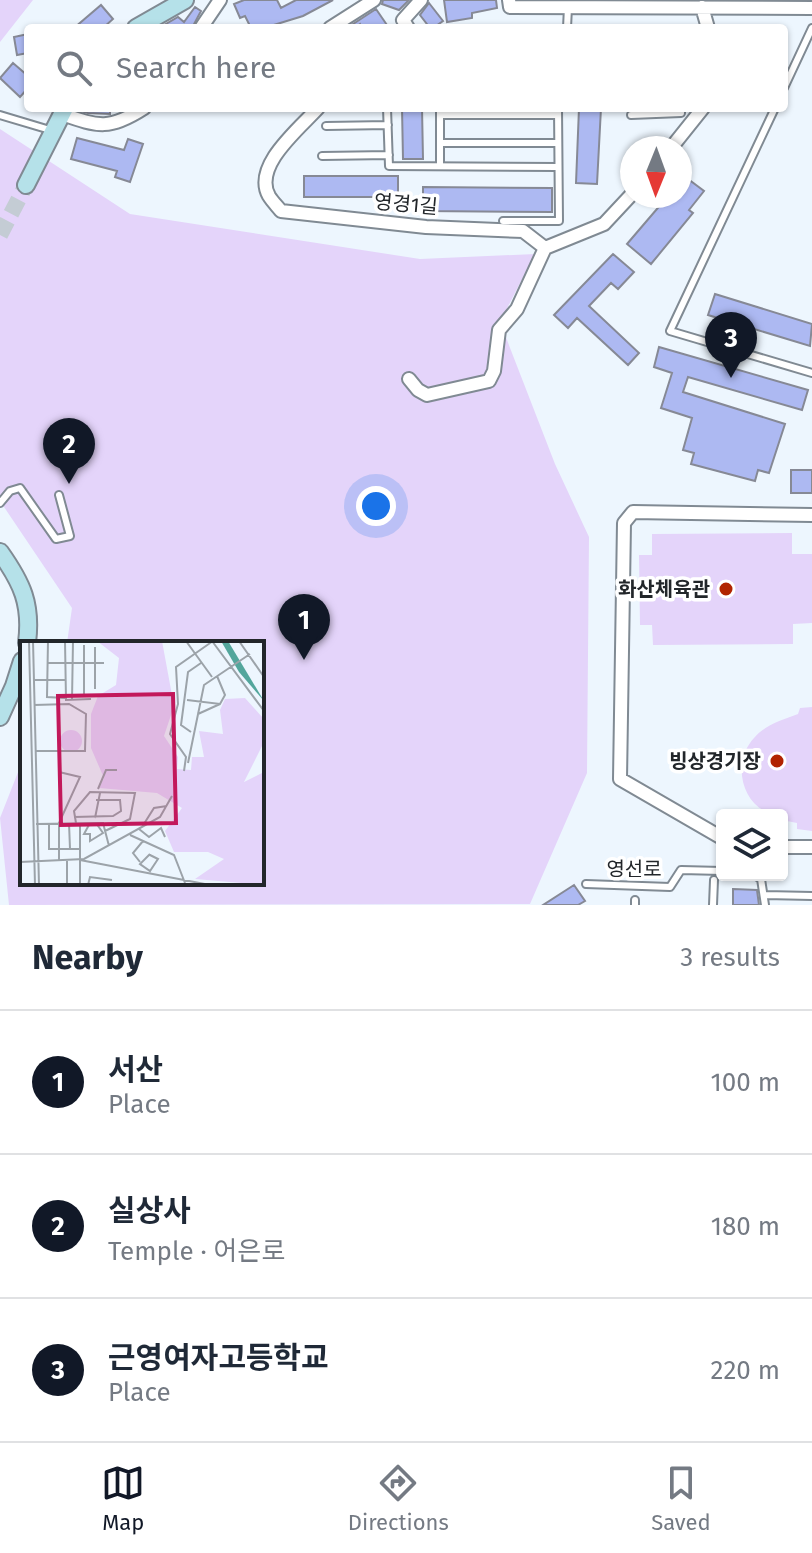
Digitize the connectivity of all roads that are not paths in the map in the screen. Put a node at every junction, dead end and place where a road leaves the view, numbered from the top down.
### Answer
1 (185, 0) edge
2 (220, 0) edge
3 (374, 0) edge
4 (421, 0) edge
5 (509, 0) edge
6 (605, 4) edge
7 (672, 4) edge
8 (751, 4) edge
9 (564, 5) edge
10 (702, 7) junction
11 (812, 8) edge
12 (143, 24) edge
13 (204, 24) edge
14 (336, 24) edge
15 (406, 24) edge
16 (707, 24) edge
17 (812, 28) edge
18 (788, 79) edge
19 (63, 112) edge
20 (65, 112) edge
21 (138, 112) edge
22 (314, 112) edge
23 (387, 112) edge
24 (440, 112) edge
25 (558, 112) edge
26 (681, 112) edge
27 (700, 112) edge
28 (773, 112) edge
29 (0, 115) edge
30 (631, 115) dead end
31 (388, 125) junction
32 (326, 126) dead end
33 (54, 131) junction
34 (681, 136) edge
35 (440, 143) junction
36 (558, 143) junction
37 (389, 155) junction
38 (322, 156) dead end
39 (440, 166) junction
40 (558, 167) junction
41 (26, 185) tunnel mouth
42 (620, 207) edge
43 (503, 221) dead end
44 (545, 248) junction
45 (812, 373) edge
46 (409, 379) dead end
47 (59, 495) dead end
48 (0, 503) edge
49 (812, 515) edge
50 (0, 552) edge
51 (27, 641) edge
52 (20, 667) edge
53 (0, 717) edge
54 (716, 835) edge
55 (788, 847) edge
56 (812, 847) edge
57 (716, 871) edge
58 (714, 880) dead end
59 (762, 881) edge
60 (586, 884) dead end
61 (765, 895) junction
62 (812, 896) edge
63 (713, 905) edge
64 (765, 905) edge

1 - 12 street
2 - 13 street
3 - 14 street
4 - 15 street
5 - 9 street
6 - 7 street
6 - 9 street
7 - 10 street
8 - 10 street
8 - 11 street
10 - 16 street
17 - 18 lane
19 - 33 street
20 - 21 street
22 - 44 street, 영경1길
23 - 31 lane
24 - 35 lane
25 - 36 lane
26 - 30 lane
27 - 34 street
28 - 45 lane
29 - 33 lane
31 - 32 lane
31 - 37 lane
33 - 41 street
35 - 36 lane
35 - 39 lane
36 - 40 lane
37 - 38 lane
37 - 39 lane
39 - 40 lane
40 - 43 lane
42 - 44 street
44 - 46 street
47 - 48 lane
49 - 54 street
50 - 51 street
52 - 53 street
55 - 56 street
57 - 60 lane, 영선로
58 - 63 lane
59 - 61 lane
61 - 62 lane
61 - 64 lane

